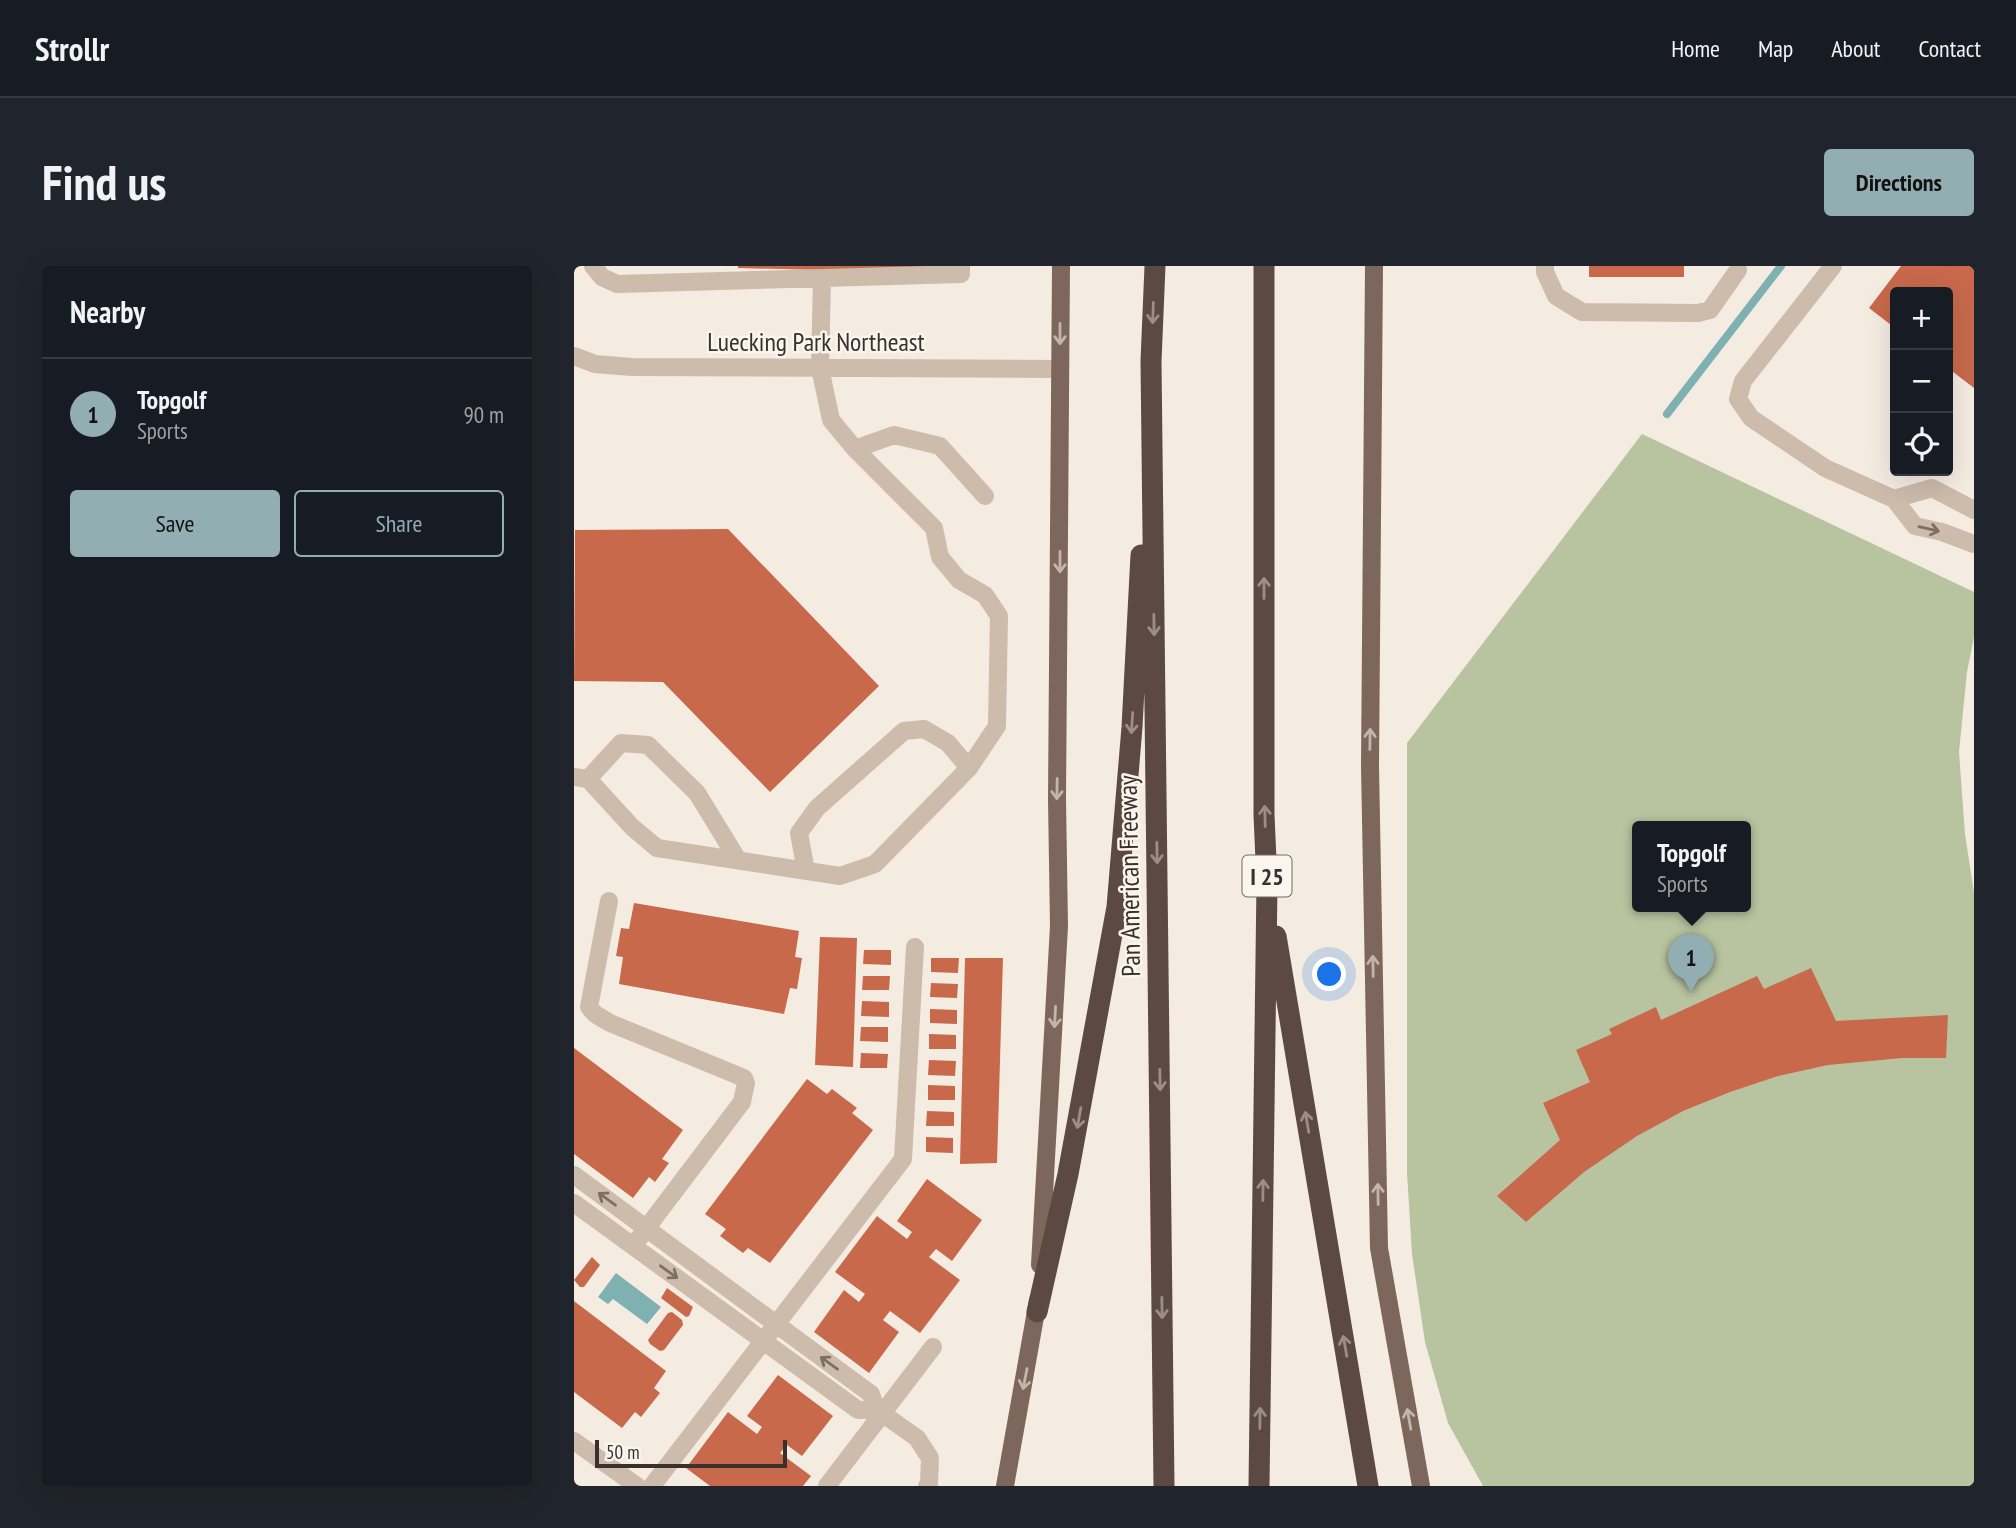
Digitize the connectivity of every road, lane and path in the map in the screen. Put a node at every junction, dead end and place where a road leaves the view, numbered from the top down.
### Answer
1 (593, 266) edge
2 (961, 266) edge
3 (1061, 266) edge
4 (1155, 266) edge
5 (1264, 266) edge
6 (1374, 266) edge
7 (1545, 266) edge
8 (1833, 266) edge
9 (1739, 267) edge
10 (684, 274) edge
11 (822, 278) junction
12 (574, 356) edge
13 (1151, 361) junction
14 (820, 368) junction
15 (1060, 369) junction
16 (855, 449) junction
17 (985, 496) dead end
18 (1894, 499) junction
19 (1974, 510) edge
20 (1974, 544) edge
21 (970, 768) junction
22 (581, 778) edge
23 (738, 860) junction
24 (806, 871) junction
25 (1267, 883) junction
26 (609, 901) dead end
27 (915, 947) dead end
28 (574, 1175) edge
29 (574, 1203) edge
30 (646, 1228) junction
31 (633, 1246) junction
32 (1037, 1312) junction
33 (778, 1325) junction
34 (764, 1342) junction
35 (933, 1347) dead end
36 (879, 1411) junction
37 (574, 1441) edge
38 (637, 1486) edge
39 (652, 1486) edge
40 (827, 1486) edge
41 (927, 1486) edge
42 (1005, 1486) edge
43 (1164, 1486) edge
44 (1259, 1486) edge
45 (1368, 1486) edge
46 (1421, 1486) edge

1 - 10 street
2 - 11 street
3 -> 15 main road
4 -> 13 highway, Pan American Freeway
25 -> 5 highway, I 25
46 -> 6 main road
7 - 9 street
8 - 18 street
10 - 11 street
11 - 14 street
12 - 14 street, Luecking Park Northeast
13 -> 32 highway
13 -> 43 highway, Pan American Freeway
14 - 15 street, Luecking Park Northeast
14 - 16 street
15 -> 32 main road
16 - 17 street
16 - 21 street
18 - 19 street
18 -> 20 street
21 - 24 street
21 - 24 street
22 - 23 street
22 - 23 street
23 - 24 street
44 -> 25 highway, I 25
45 -> 25 highway
26 - 30 street
27 - 33 street
30 -> 28 street
29 - 31 street
30 - 31 street
30 - 33 street
31 -> 34 street
32 -> 42 main road
33 - 34 street
36 -> 33 street
34 - 36 street
34 - 39 street
35 - 36 street
36 - 40 street
36 - 41 street
37 - 38 street

